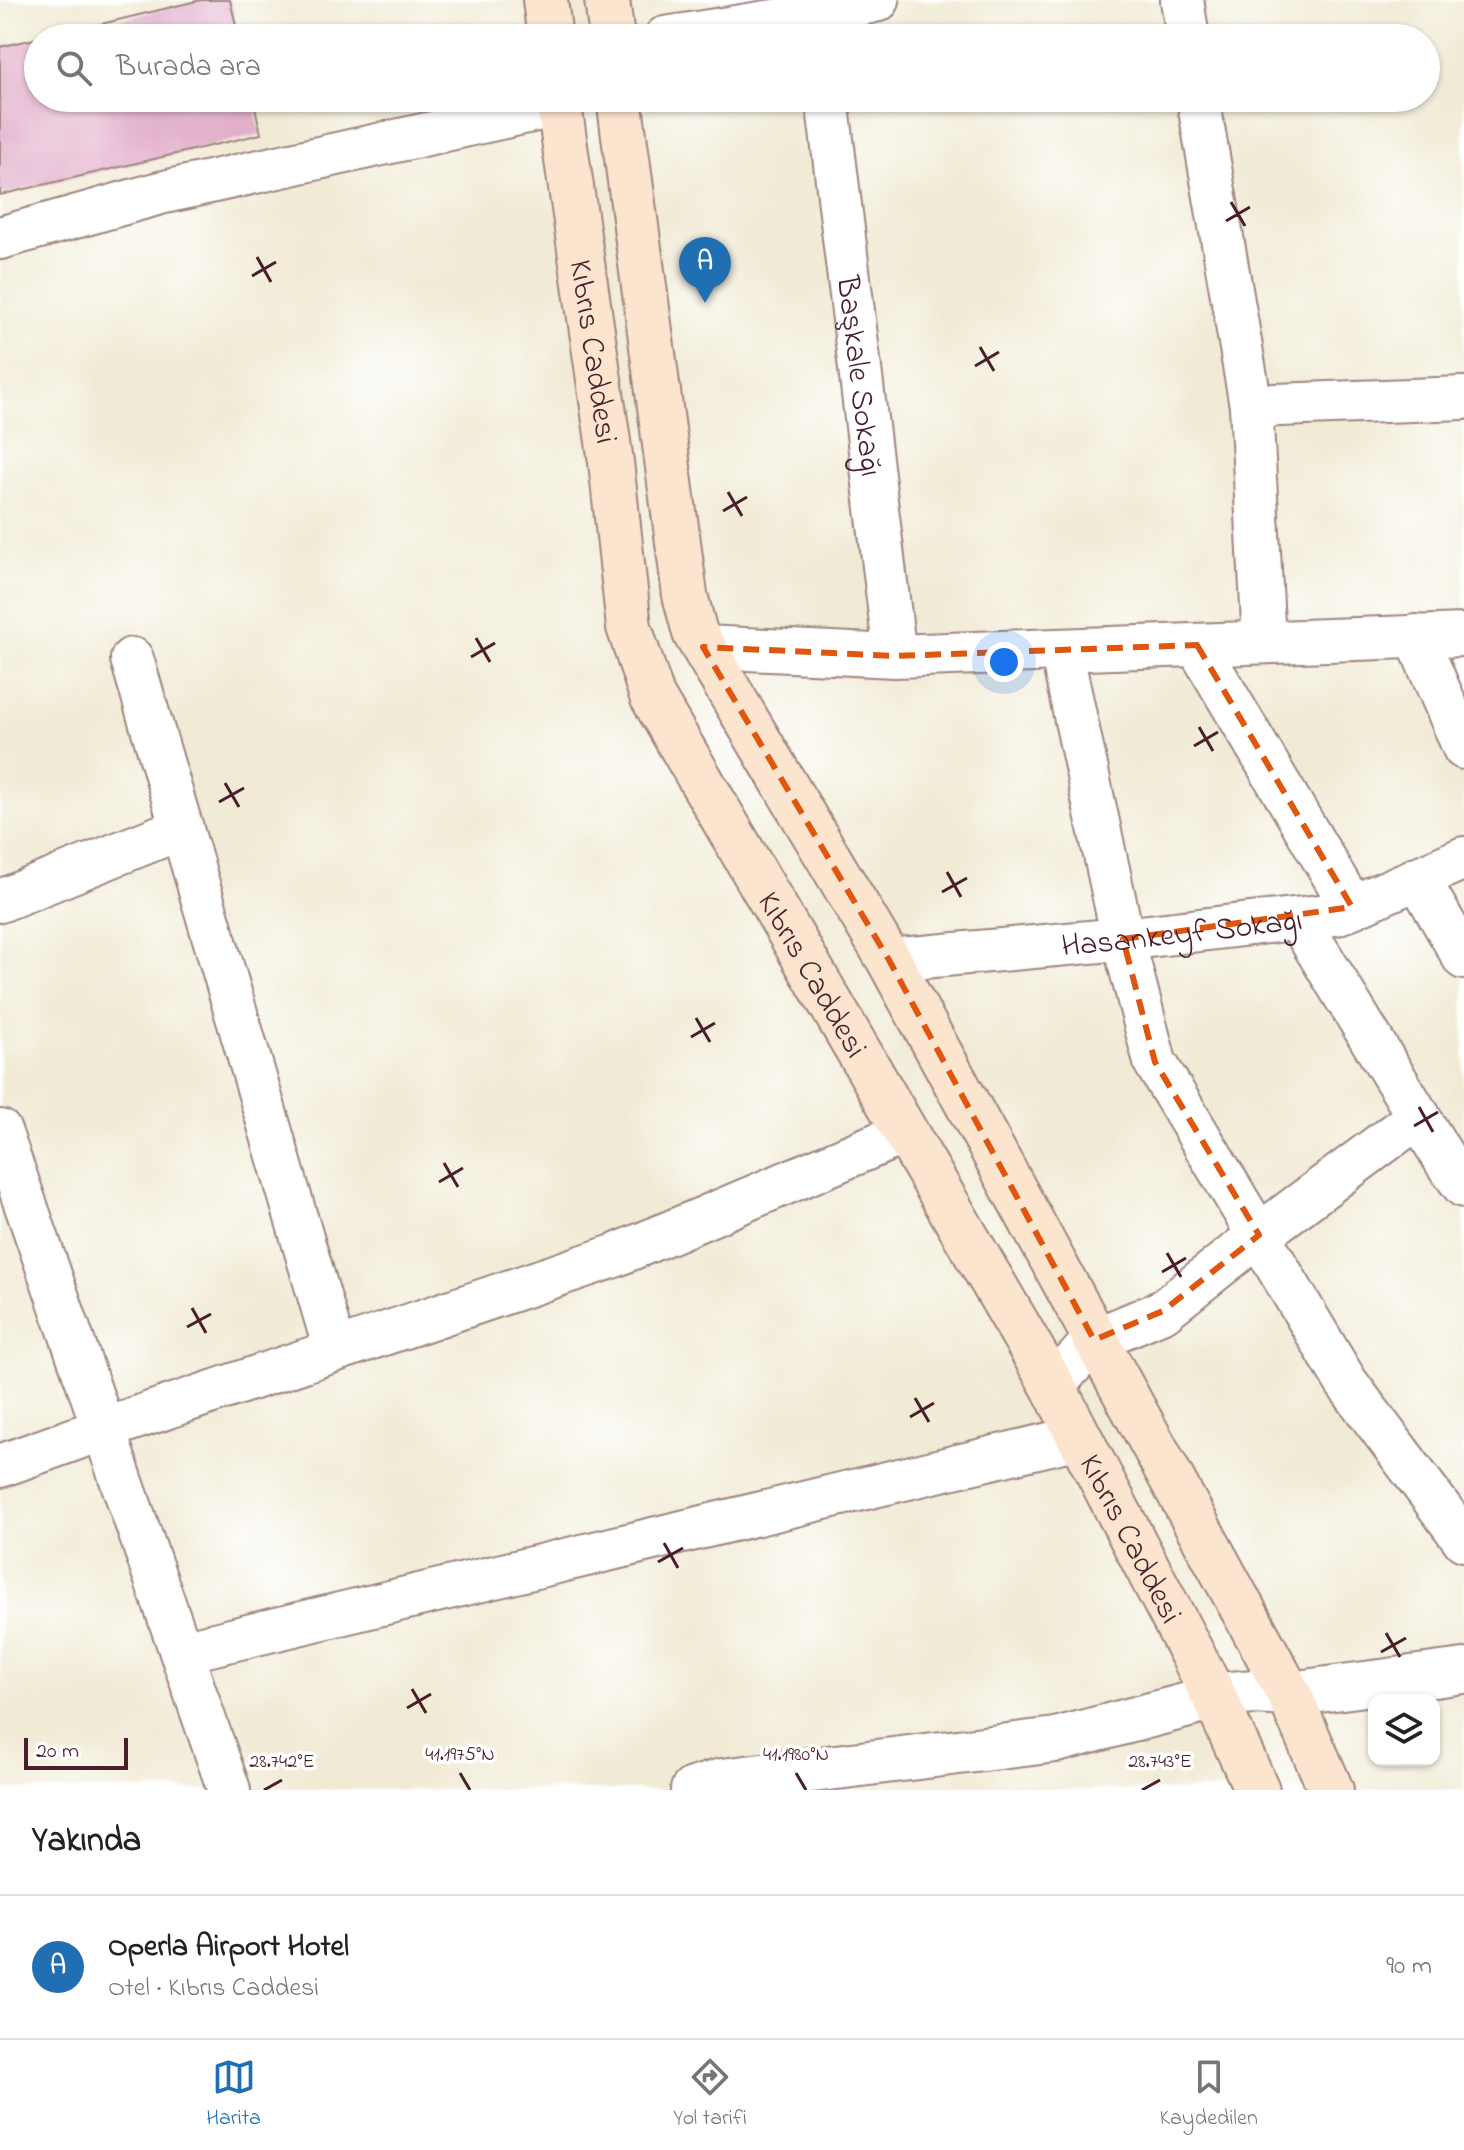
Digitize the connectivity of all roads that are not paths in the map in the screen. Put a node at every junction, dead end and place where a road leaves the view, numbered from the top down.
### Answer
1 (545, 0) edge
2 (607, 0) edge
3 (878, 0) edge
4 (1182, 0) edge
5 (819, 17) edge
6 (548, 24) edge
7 (610, 24) edge
8 (768, 24) edge
9 (1186, 24) edge
10 (509, 112) edge
11 (563, 112) edge
12 (621, 112) edge
13 (829, 112) edge
14 (1200, 112) edge
15 (0, 238) edge
16 (1464, 398) edge
17 (1251, 406) junction
18 (1464, 635) edge
19 (1416, 636) junction
20 (1264, 642) junction
21 (1197, 645) junction
22 (703, 647) junction
23 (1061, 650) junction
24 (895, 656) junction
25 (132, 659) dead end
26 (1464, 748) edge
27 (182, 828) junction
28 (1464, 858) edge
29 (1418, 878) junction
30 (0, 901) edge
31 (1352, 907) junction
32 (1298, 919) junction
33 (1123, 939) junction
34 (1464, 958) edge
35 (889, 960) junction
36 (1419, 1116) junction
37 (0, 1131) edge
38 (904, 1133) junction
39 (1464, 1186) edge
40 (1259, 1235) junction
41 (1094, 1340) junction
42 (335, 1350) junction
43 (1053, 1386) junction
44 (103, 1429) junction
45 (1079, 1437) junction
46 (0, 1466) edge
47 (1464, 1540) edge
48 (181, 1652) junction
49 (1464, 1671) edge
50 (1289, 1694) junction
51 (1215, 1698) junction
52 (229, 1790) edge
53 (693, 1790) edge
54 (1257, 1790) edge
55 (1331, 1790) edge

1 - 6 main road
2 - 7 main road
3 - 5 street
4 - 9 street
5 - 8 street
10 - 15 street
11 - 38 main road, Kıbrıs Caddesi
12 - 22 main road
13 - 24 street, Başkale Sokağı
14 - 17 street
16 - 17 street
17 - 20 street
18 - 19 street
19 - 20 street
19 - 26 street
20 - 21 street
21 - 23 street
21 - 31 street
22 - 24 street
22 - 35 main road
23 - 24 street
23 - 33 street
25 - 27 street
27 - 30 street
27 - 42 street
28 - 29 street, Hasankeyf Sokağı
29 - 31 street, Hasankeyf Sokağı
29 - 34 street
31 - 32 street, Hasankeyf Sokağı
32 - 33 street, Hasankeyf Sokağı
32 - 36 street
33 - 35 street, Hasankeyf Sokağı
33 - 40 street
35 - 41 main road
36 - 39 street
36 - 40 street
37 - 44 street
38 - 42 street
38 - 43 main road, Kıbrıs Caddesi
40 - 41 street
40 - 47 street
41 - 43 street
41 - 50 main road
42 - 44 street
43 - 45 main road, Kıbrıs Caddesi
44 - 46 street
44 - 48 street
45 - 48 street
45 - 51 main road, Kıbrıs Caddesi
48 - 52 street
49 - 50 street
50 - 51 street
50 - 55 main road
51 - 53 street
51 - 54 main road, Kıbrıs Caddesi

